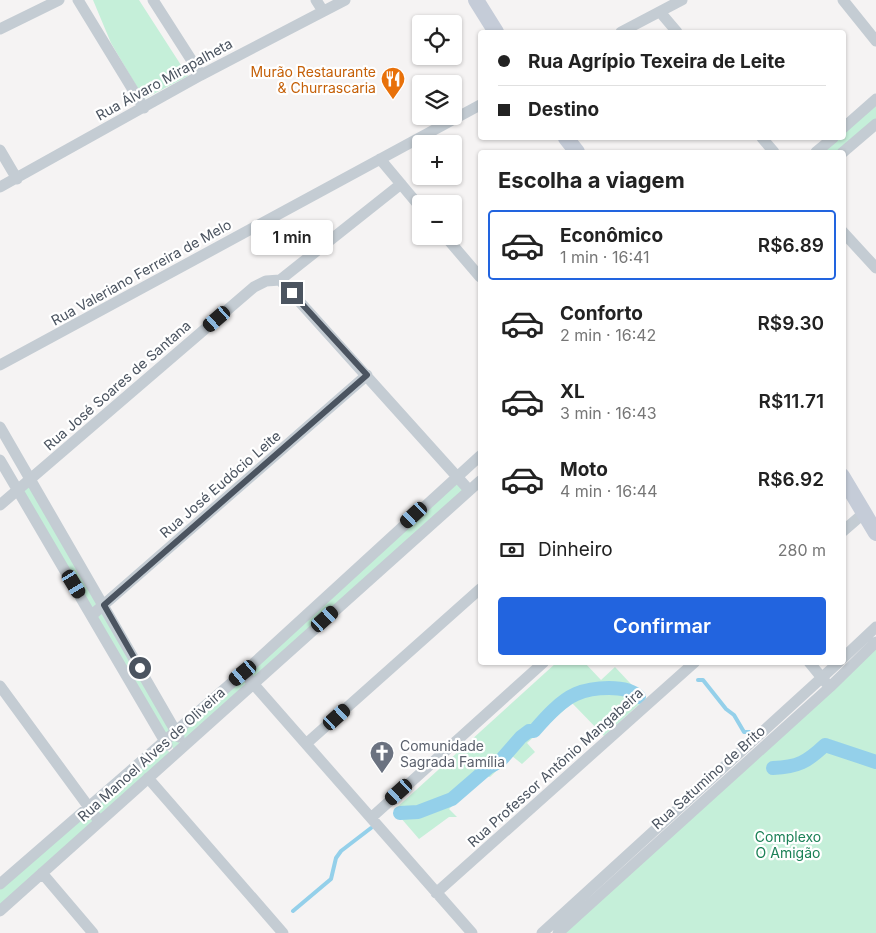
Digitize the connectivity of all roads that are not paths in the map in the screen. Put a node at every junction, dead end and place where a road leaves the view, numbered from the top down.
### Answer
1 (59, 0) edge
2 (78, 0) edge
3 (153, 0) edge
4 (316, 0) edge
5 (345, 0) edge
6 (476, 0) edge
7 (682, 0) edge
8 (843, 0) edge
9 (323, 11) junction
10 (660, 12) junction
11 (0, 30) edge
12 (495, 30) edge
13 (625, 30) edge
14 (675, 30) edge
15 (876, 41) edge
16 (201, 75) junction
17 (876, 99) edge
18 (478, 106) edge
19 (144, 108) junction
20 (876, 124) edge
21 (846, 125) edge
22 (568, 140) edge
23 (764, 140) edge
24 (831, 140) edge
25 (0, 150) edge
26 (575, 150) edge
27 (772, 150) edge
28 (818, 150) edge
29 (846, 150) edge
30 (380, 159) junction
31 (17, 178) junction
32 (401, 184) junction
33 (0, 187) edge
34 (412, 197) edge
35 (846, 234) edge
36 (453, 245) edge
37 (876, 268) edge
38 (478, 275) edge
39 (280, 280) junction
40 (0, 365) edge
41 (367, 375) junction
42 (0, 427) edge
43 (478, 458) edge
44 (0, 460) edge
45 (457, 476) junction
46 (31, 478) junction
47 (478, 483) edge
48 (846, 483) edge
49 (17, 489) junction
50 (469, 490) junction
51 (0, 505) edge
52 (864, 513) junction
53 (846, 529) edge
54 (876, 533) edge
55 (478, 591) edge
56 (104, 605) junction
57 (92, 615) junction
58 (876, 627) edge
59 (876, 642) edge
60 (846, 655) edge
61 (541, 665) edge
62 (692, 665) edge
63 (811, 665) edge
64 (837, 665) edge
65 (243, 673) junction
66 (253, 683) junction
67 (826, 683) junction
68 (0, 688) edge
69 (175, 731) junction
70 (164, 740) junction
71 (307, 743) junction
72 (184, 744) junction
73 (173, 754) junction
74 (148, 778) junction
75 (88, 806) junction
76 (372, 817) junction
77 (99, 821) junction
78 (42, 873) junction
79 (0, 884) edge
80 (436, 893) junction
81 (0, 911) edge
82 (93, 933) edge
83 (283, 933) edge
84 (472, 933) edge
85 (542, 933) edge
86 (558, 933) edge

1 - 11 street
2 - 19 street
3 - 16 street
4 - 9 street
5 - 9 street, Rua Álvaro Mirapalheta
6 - 12 main road
7 - 10 street
8 - 15 street
9 - 16 street, Rua Álvaro Mirapalheta
10 - 13 street
10 - 14 street
16 - 19 street, Rua Álvaro Mirapalheta
17 - 21 street
18 - 30 street, Rua Valeriano Ferreira de Melo
19 - 31 street, Rua Álvaro Mirapalheta
20 - 29 street
22 - 26 main road
23 - 27 street
24 - 28 street
25 - 31 street
30 - 32 street
30 - 40 street, Rua Valeriano Ferreira de Melo
31 - 33 street, Rua Álvaro Mirapalheta
32 - 34 street
32 - 39 street
35 - 37 street
36 - 38 street
39 - 41 street
39 - 46 street, Rua José Soares de Santana
41 - 45 street
41 - 56 street, Rua José Eudócio Leite
42 - 46 street
43 - 45 street, Rua Manoel Alves de Oliveira
44 - 49 street
45 - 50 street
45 - 65 street, Rua Manoel Alves de Oliveira
46 - 49 street, Rua José Soares de Santana
46 - 56 street
47 - 50 street, Rua Manoel Alves de Oliveira
48 - 52 main road
49 - 51 street, Rua José Soares de Santana
49 - 57 street
50 - 66 street, Rua Manoel Alves de Oliveira
52 - 53 street
52 - 54 main road
55 - 71 street
56 - 57 street, Rua José Eudócio Leite
56 - 69 street
57 - 70 street
58 - 60 street
59 - 67 street, Rua Satumino de Brito
61 - 76 street
62 - 80 street, Rua Professor Antônio Mangabeira
63 - 67 street
64 - 67 street, Rua Satumino de Brito
65 - 66 street
65 - 69 street, Rua Manoel Alves de Oliveira
66 - 71 street
66 - 72 street, Rua Manoel Alves de Oliveira
67 - 85 street, Rua Satumino de Brito
67 - 86 street, Rua Satumino de Brito
68 - 75 street
69 - 70 street, Rua Manoel Alves de Oliveira
69 - 72 street
70 - 73 street
70 - 75 street, Rua Manoel Alves de Oliveira
71 - 76 street
72 - 73 street, Rua Manoel Alves de Oliveira
73 - 74 street, Rua Manoel Alves de Oliveira
74 - 77 street, Rua Manoel Alves de Oliveira
74 - 83 street
75 - 77 street
75 - 79 street, Rua Manoel Alves de Oliveira
76 - 80 street
77 - 78 street, Rua Manoel Alves de Oliveira
78 - 81 street, Rua Manoel Alves de Oliveira
78 - 82 street
80 - 84 street

